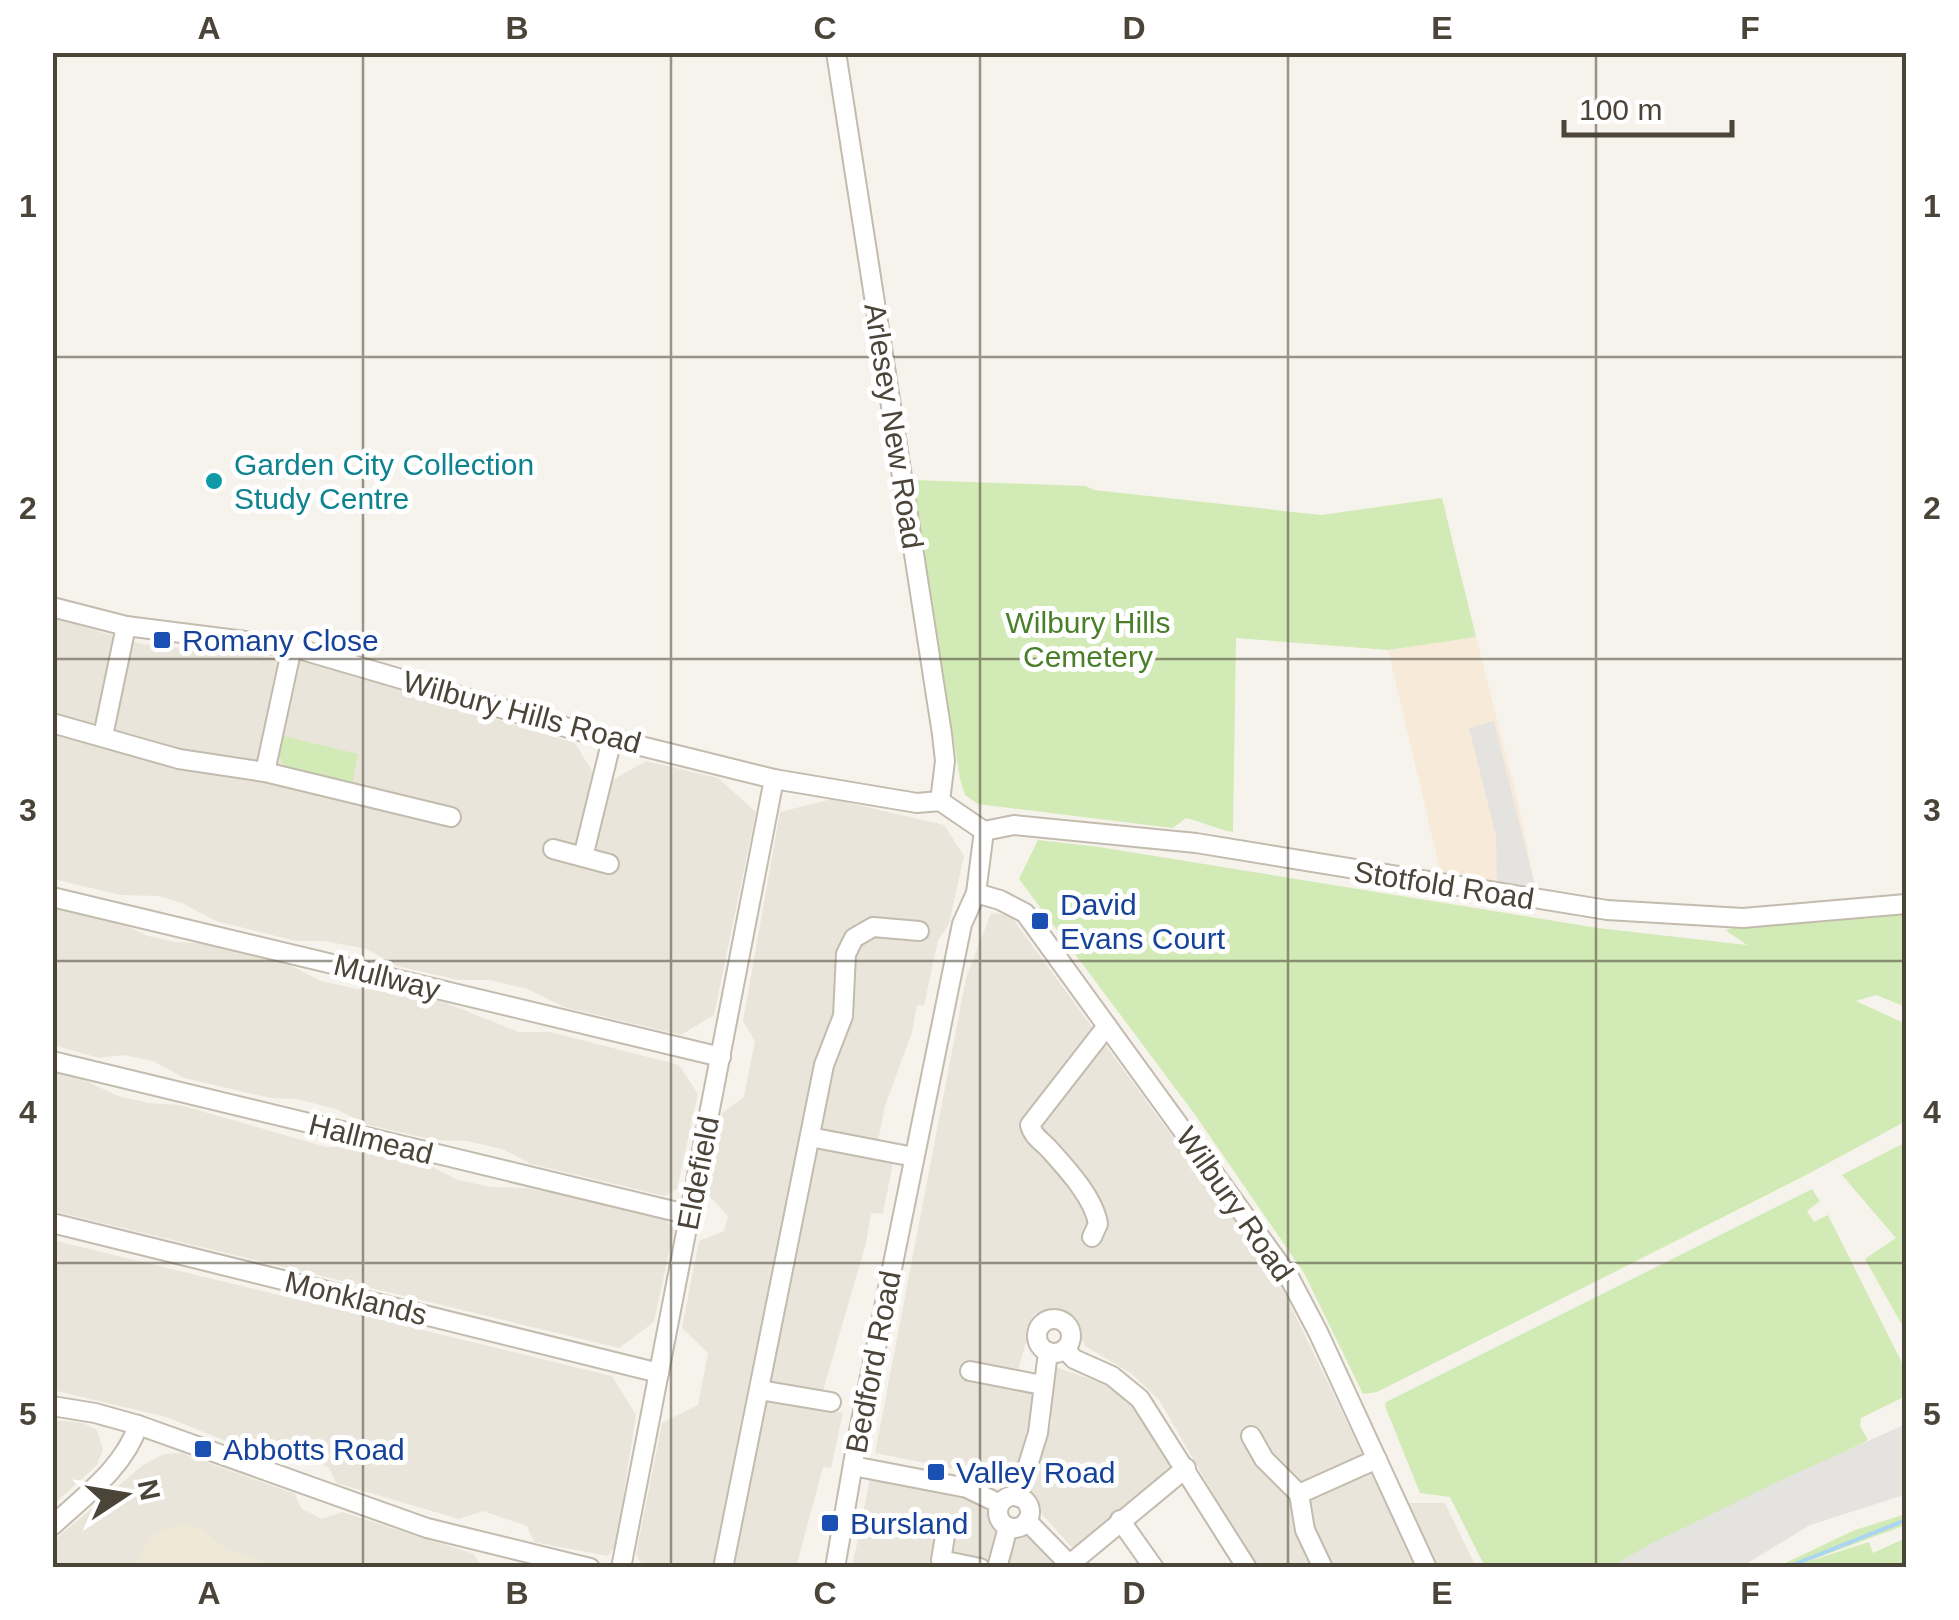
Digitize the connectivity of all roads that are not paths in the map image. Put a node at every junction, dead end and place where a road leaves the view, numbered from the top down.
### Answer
1 (836, 52) edge
2 (52, 607) edge
3 (126, 626) junction
4 (292, 647) junction
5 (52, 724) edge
6 (103, 736) junction
7 (612, 739) junction
8 (264, 772) junction
9 (774, 779) junction
10 (940, 801) junction
11 (451, 816) dead end
12 (984, 830) junction
13 (553, 849) dead end
14 (583, 857) junction
15 (608, 864) dead end
16 (976, 893) junction
17 (52, 896) edge
18 (1906, 904) edge
19 (920, 931) dead end
20 (1107, 1026) junction
21 (721, 1057) junction
22 (52, 1061) edge
23 (810, 1137) junction
24 (914, 1157) junction
25 (690, 1215) junction
26 (52, 1223) edge
27 (1092, 1236) dead end
28 (970, 1371) dead end
29 (660, 1373) junction
30 (1042, 1385) junction
31 (760, 1390) junction
32 (831, 1402) dead end
33 (52, 1406) edge
34 (138, 1425) junction
35 (1251, 1436) dead end
36 (1377, 1460) junction
37 (852, 1466) junction
38 (1186, 1468) junction
39 (1298, 1494) junction
40 (1009, 1501) junction
41 (1120, 1520) junction
42 (1027, 1521) junction
43 (52, 1526) edge
44 (1008, 1527) junction
45 (946, 1530) dead end
46 (502, 1548) junction
47 (1072, 1566) edge
48 (498, 1568) edge
49 (590, 1568) edge
50 (621, 1568) edge
51 (723, 1568) edge
52 (835, 1568) edge
53 (980, 1568) edge
54 (997, 1568) edge
55 (1154, 1568) edge
56 (1247, 1568) edge
57 (1323, 1568) edge
58 (1426, 1568) edge

1 - 10 street, Arlesey New Road
2 - 3 street, Wilbury Hills Road
3 - 4 street, Wilbury Hills Road
3 - 6 street
4 - 7 street, Wilbury Hills Road
4 - 8 street
5 - 6 street
6 - 8 street
7 - 9 street, Wilbury Hills Road
7 - 14 street
8 - 11 street
9 - 10 street, Wilbury Hills Road
9 - 21 street, Eldefield
10 - 12 street
12 - 16 street, Bedford Road
12 - 18 street, Stotfold Road
13 - 14 street
14 - 15 street
16 - 20 street, Wilbury Road
16 - 24 street, Bedford Road
17 - 21 street, Mullway
19 - 23 street
20 - 27 street
20 - 36 street, Wilbury Road
21 - 25 street, Eldefield
22 - 25 street, Hallmead
23 - 24 street
23 - 31 street
24 - 37 street, Bedford Road
25 - 29 street, Eldefield
26 - 29 street, Monklands
28 - 30 street
29 - 50 street, Eldefield
30 - 38 street
30 - 40 street
31 - 32 street, Bedford Road
31 - 51 street
33 - 34 street
34 - 43 street
34 - 46 street
35 - 39 street
36 - 39 street
36 - 58 street, Wilbury Road
37 - 40 street
37 - 52 street, Bedford Road
38 - 41 street
38 - 56 street
39 - 57 street
40 - 42 street
40 - 44 street
41 - 47 street
41 - 55 street
42 - 44 street
42 - 47 street
44 - 54 street
45 - 53 street
46 - 48 street
46 - 49 street

